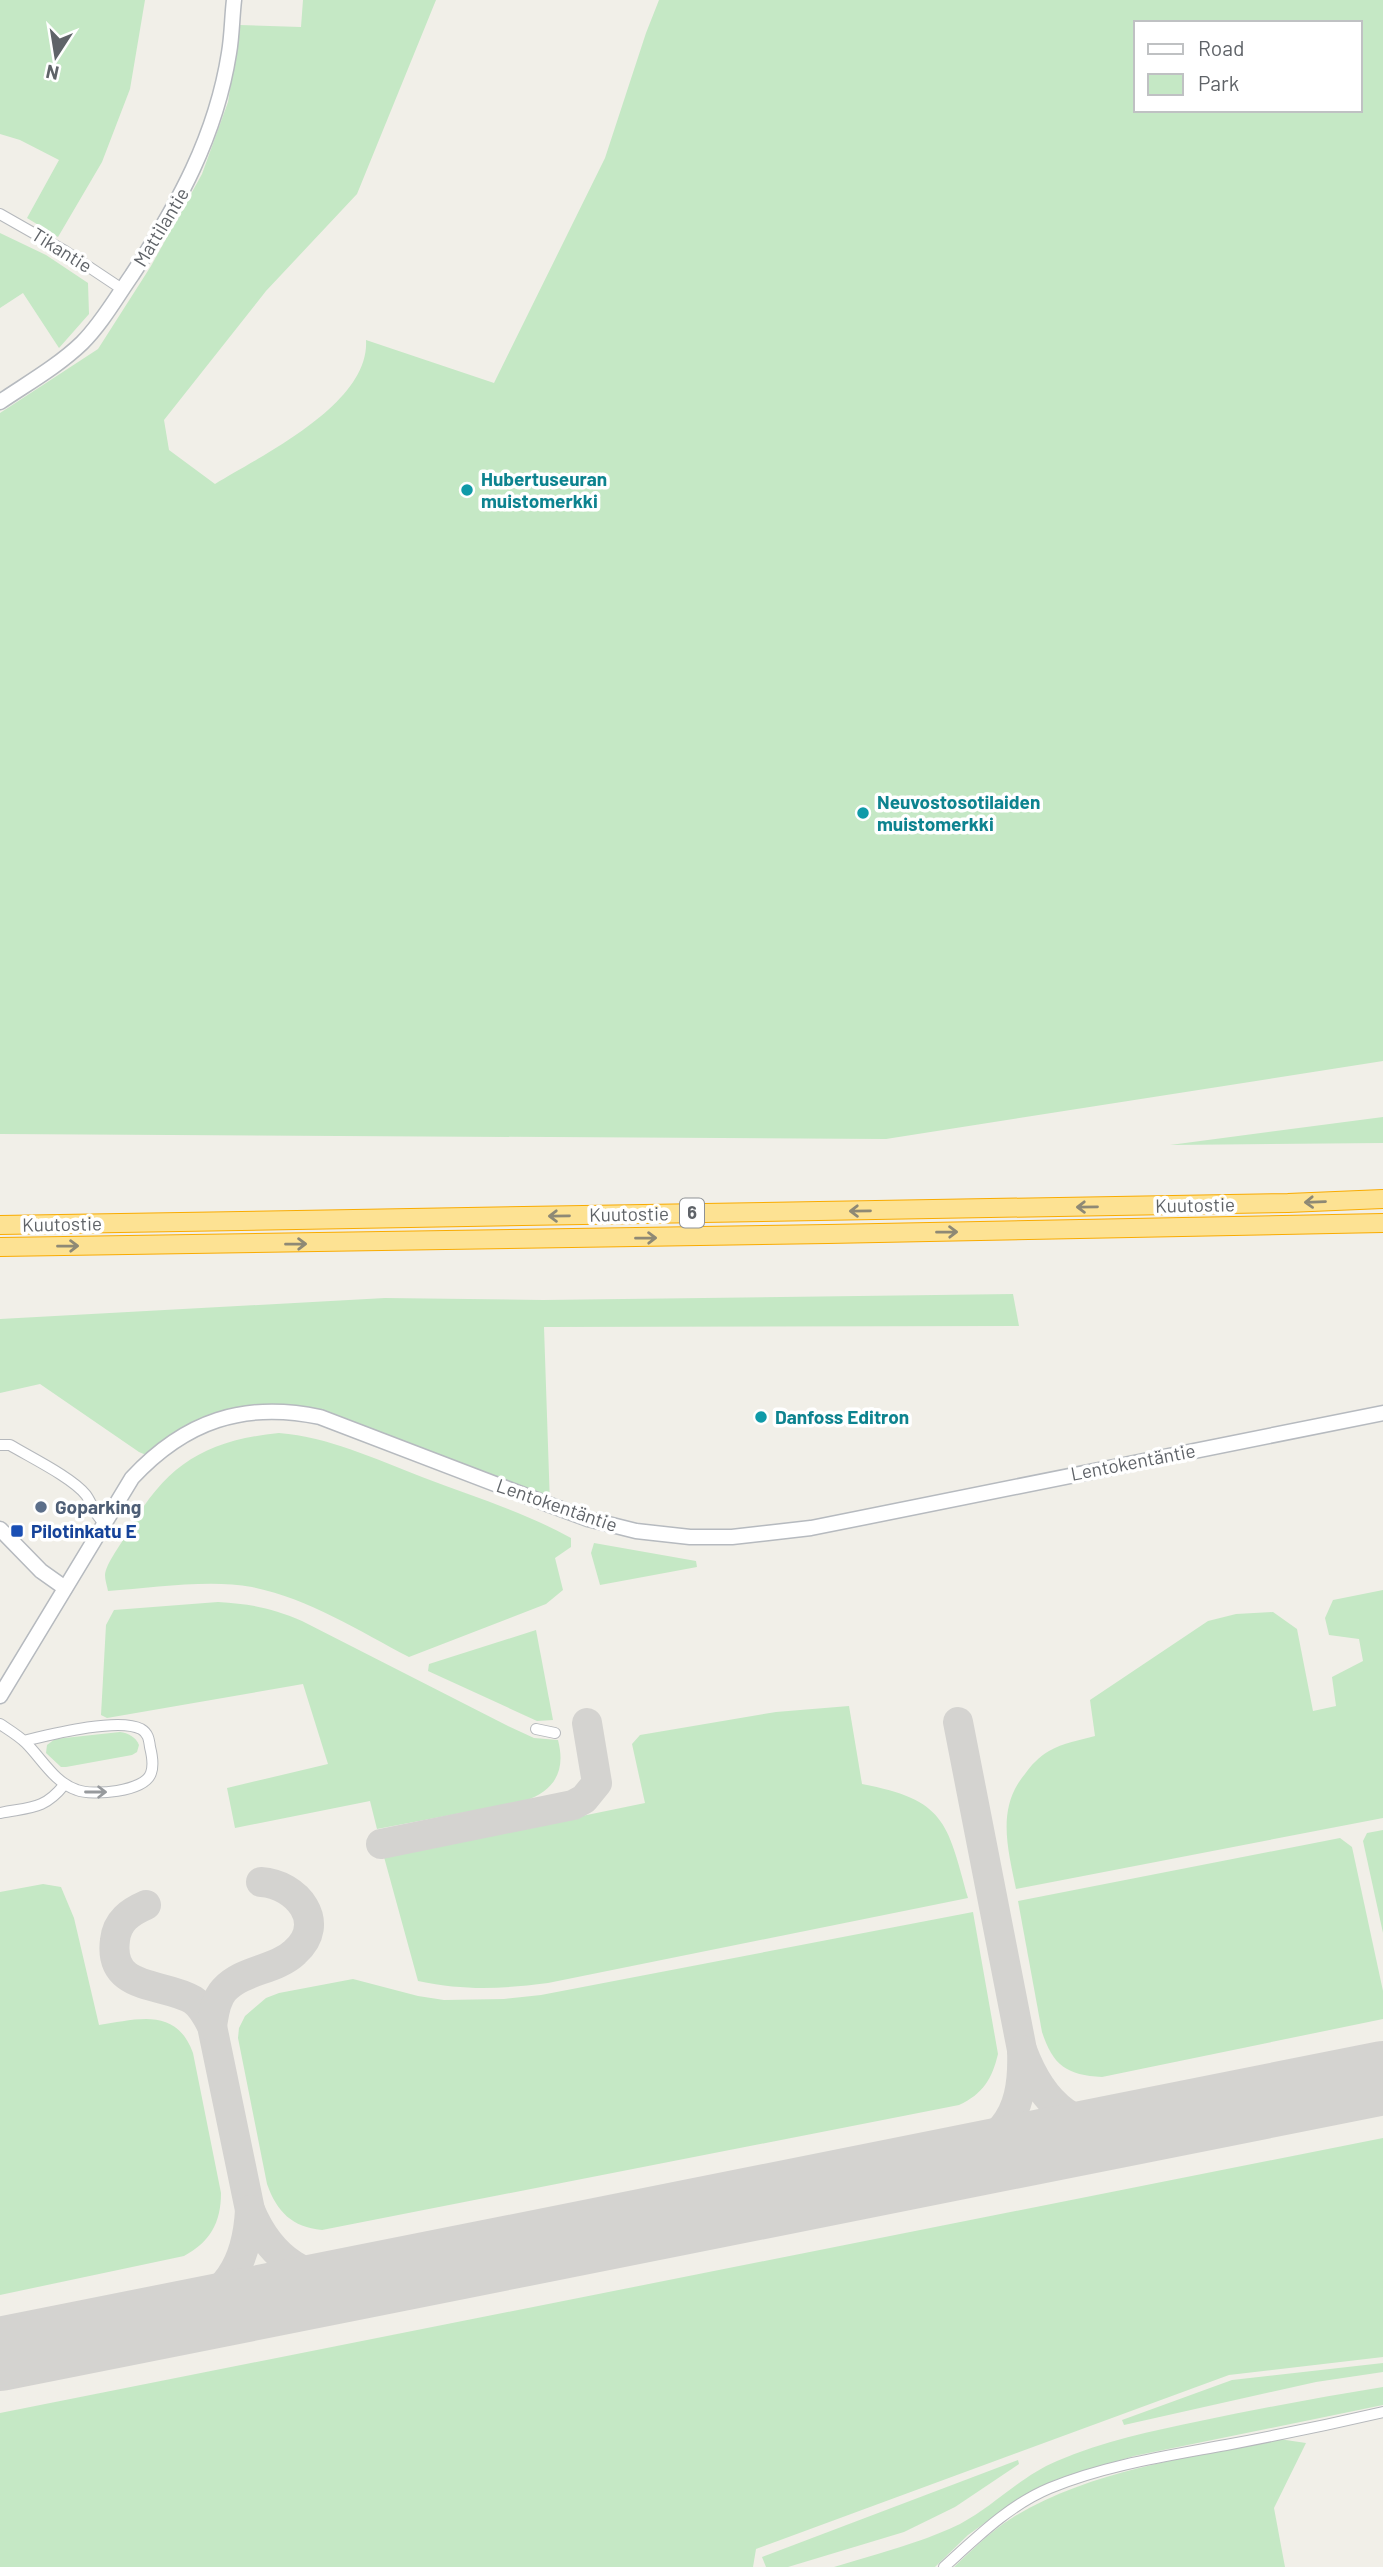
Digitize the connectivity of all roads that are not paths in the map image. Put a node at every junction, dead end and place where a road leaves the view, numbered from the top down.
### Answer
1 (233, 0) edge
2 (0, 214) edge
3 (122, 289) junction
4 (0, 402) edge
5 (1383, 1199) edge
6 (1383, 1223) edge
7 (0, 1225) edge
8 (0, 1247) edge
9 (1383, 1413) edge
10 (0, 1445) edge
11 (104, 1523) junction
12 (0, 1529) edge
13 (65, 1588) junction
14 (0, 1696) edge
15 (0, 1724) edge
16 (536, 1728) dead end
17 (555, 1733) dead end
18 (24, 1741) junction
19 (64, 1784) junction
20 (0, 1813) edge
21 (1383, 2412) edge
22 (944, 2567) edge

1 - 3 street, Mattilantie
2 - 3 street, Tikantie
3 - 4 street, Mattilantie
5 -> 7 highway, Kuutostie / 6
8 -> 6 highway, Kuutostie / 6
9 - 11 street, Lentokentäntie
10 - 11 street
11 - 13 street, Lentokentäntie
12 - 13 street
13 - 14 street, Lentokentäntie
15 - 18 street
16 - 17 street
18 - 19 street
19 -> 18 street
19 - 20 street
21 - 22 street

